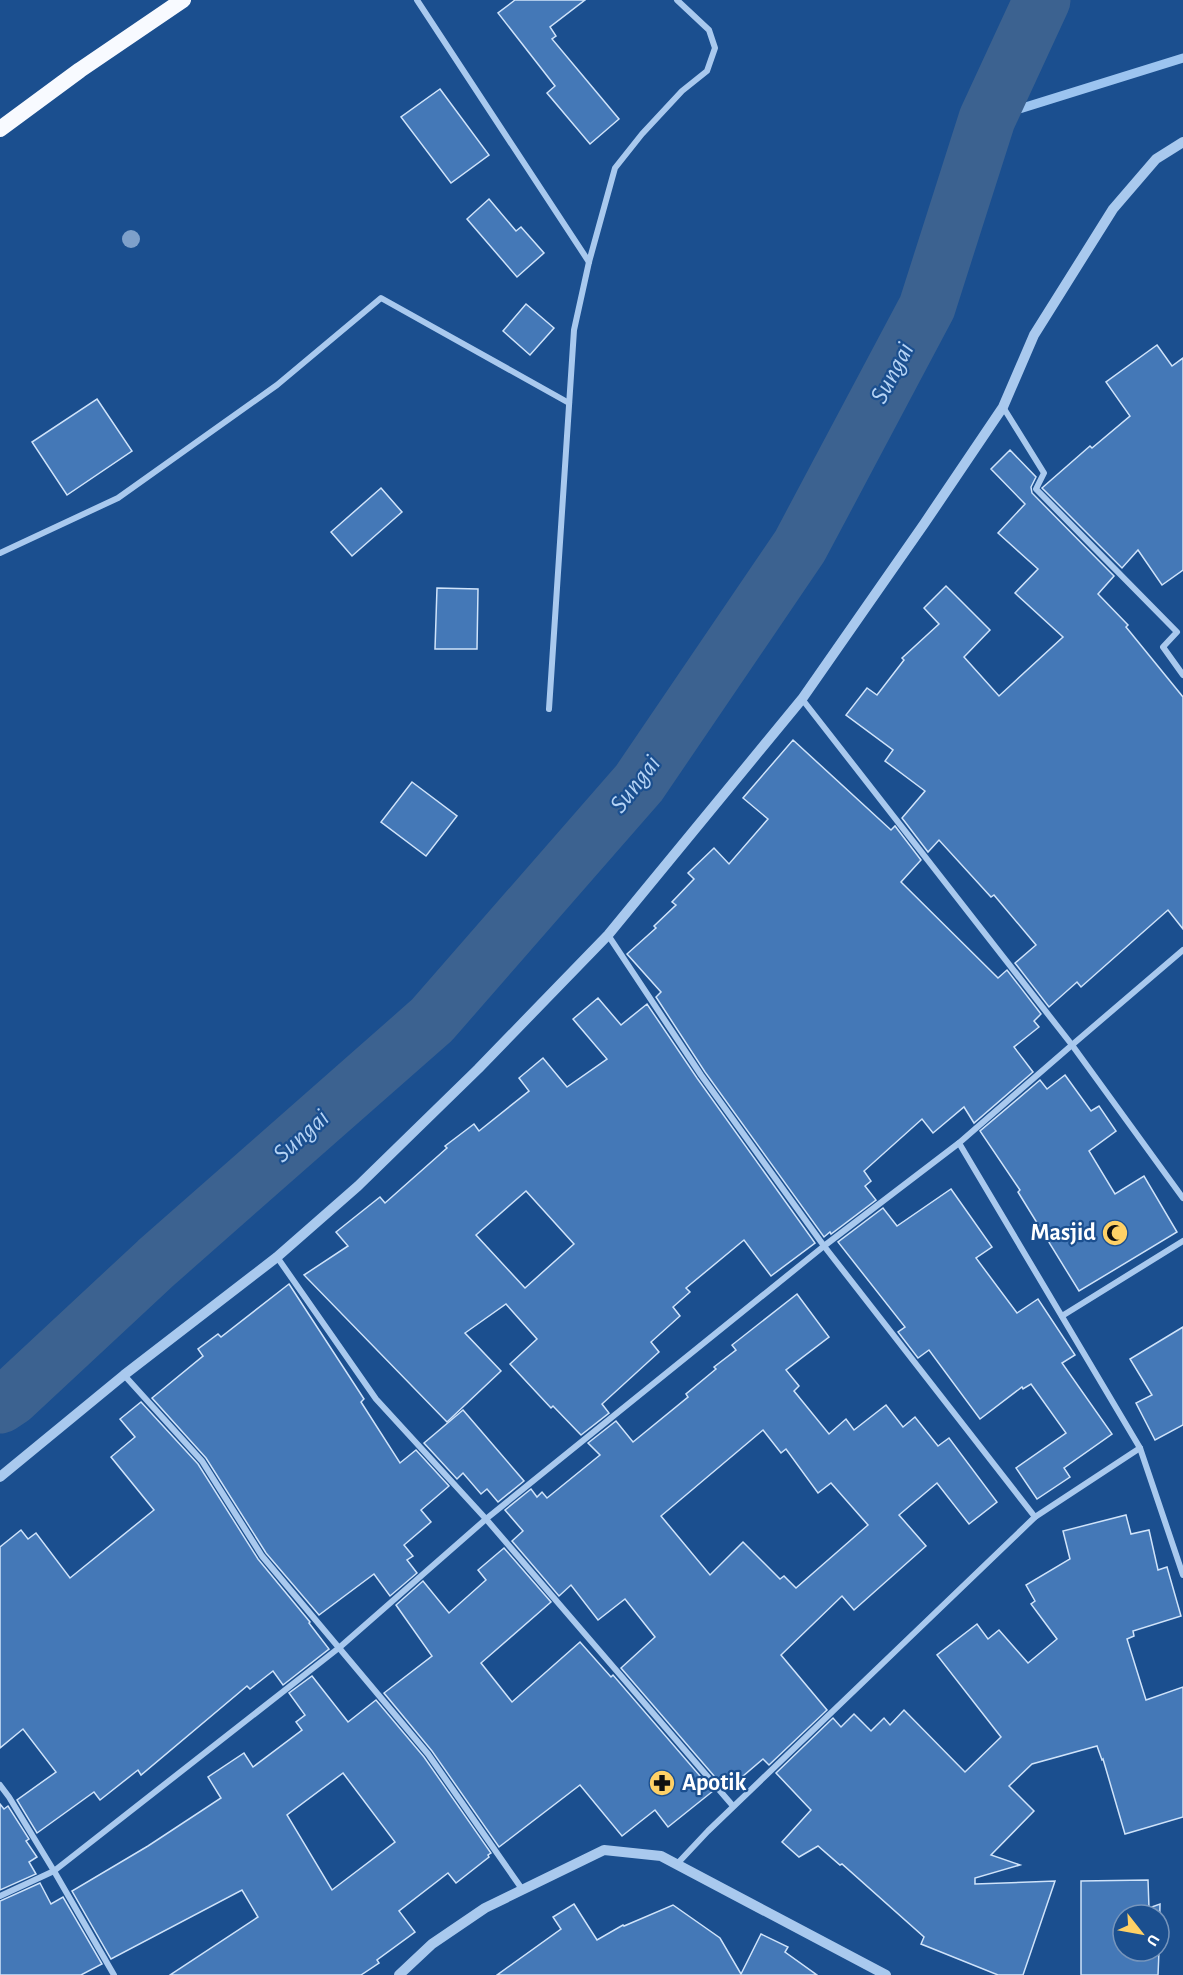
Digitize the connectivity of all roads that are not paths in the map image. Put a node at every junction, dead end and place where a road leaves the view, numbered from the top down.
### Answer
1 (183, 0) edge
2 (417, 0) edge
3 (677, 0) edge
4 (0, 129) edge
5 (1183, 142) edge
6 (589, 262) junction
7 (569, 403) junction
8 (1003, 407) junction
9 (0, 553) edge
10 (1183, 675) edge
11 (802, 699) junction
12 (549, 709) dead end
13 (608, 935) junction
14 (1183, 950) edge
15 (1072, 1044) junction
16 (959, 1143) junction
17 (1183, 1198) edge
18 (1183, 1241) edge
19 (824, 1246) junction
20 (277, 1257) junction
21 (1062, 1316) junction
22 (124, 1375) junction
23 (1140, 1448) junction
24 (0, 1477) edge
25 (1035, 1517) junction
26 (486, 1519) junction
27 (1183, 1575) edge
28 (340, 1647) junction
29 (0, 1785) edge
30 (733, 1806) junction
31 (677, 1864) junction
32 (54, 1871) junction
33 (522, 1888) junction
34 (0, 1896) edge
35 (114, 1975) edge
36 (399, 1975) edge
37 (886, 1975) edge

1 - 4 highway
2 - 6 street
3 - 6 street
5 - 8 street
6 - 7 street
7 - 9 street
7 - 12 street
8 - 10 street
8 - 11 street
11 - 13 street
11 - 15 street
13 - 19 street
13 - 20 street
14 - 15 street
15 - 16 street
15 - 17 street
16 - 19 street
16 - 21 street
18 - 21 street
19 - 25 street
19 - 26 street
20 - 22 street
20 - 26 street
21 - 23 street
22 - 24 street
22 - 28 street
23 - 25 street
23 - 27 street
25 - 30 street
26 - 28 street
26 - 30 street
28 - 32 street
28 - 33 street
29 - 32 street
30 - 31 street
31 - 33 street
31 - 37 street
32 - 34 street
32 - 35 street
33 - 36 street

